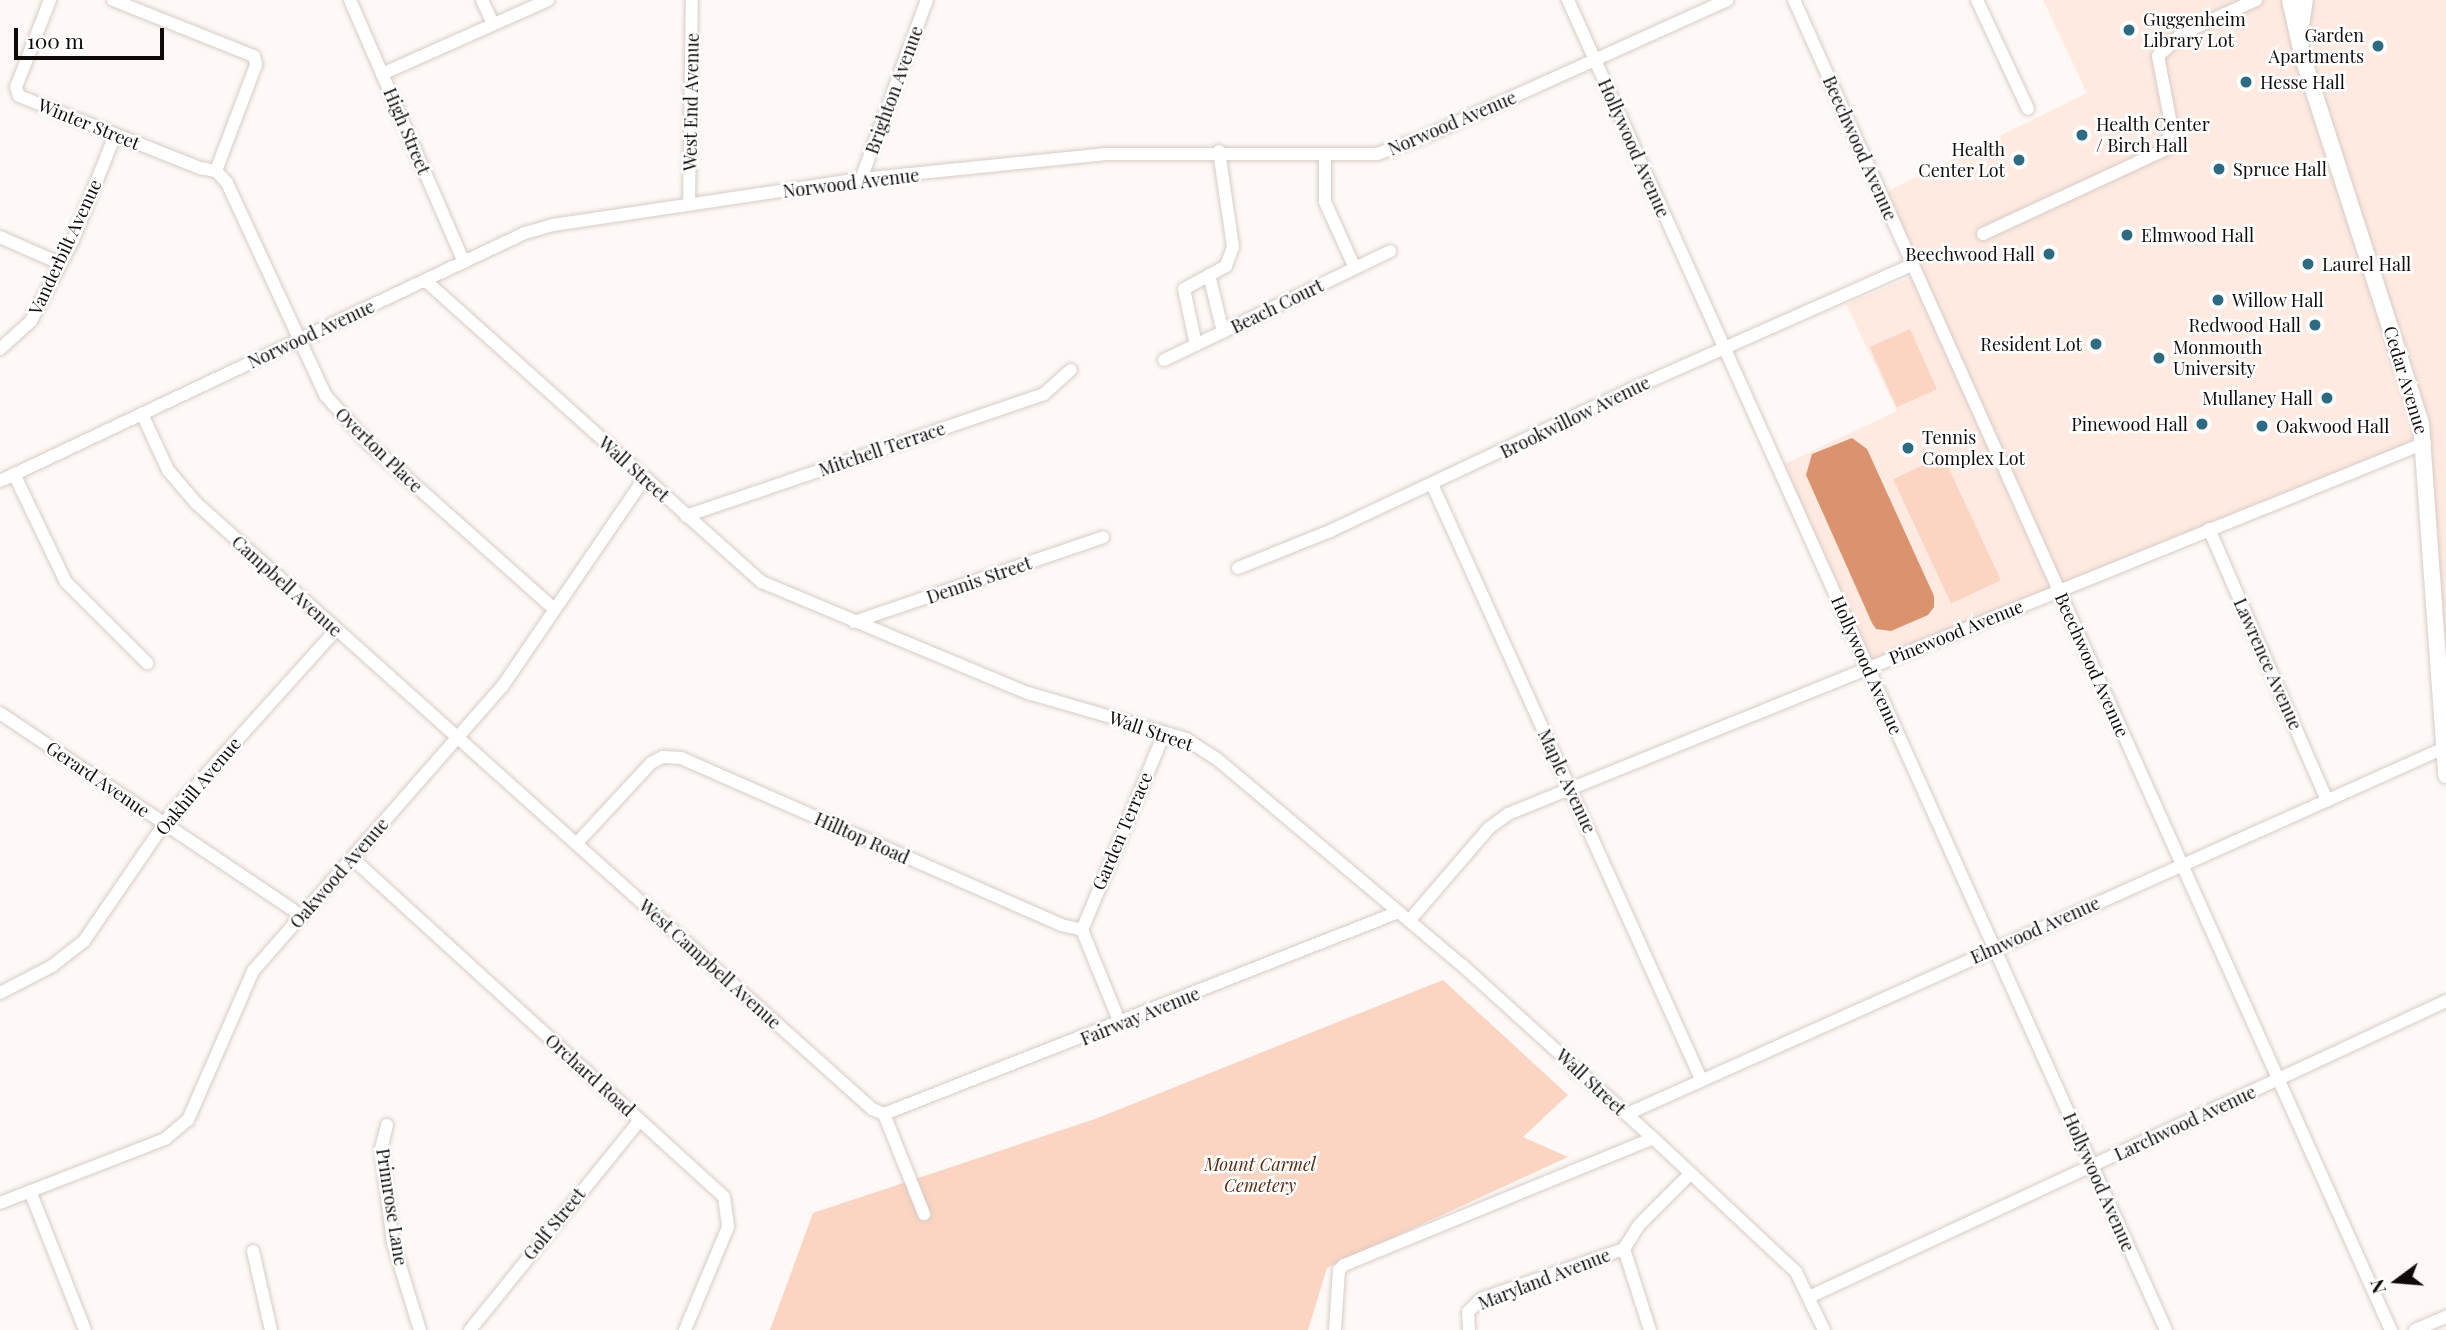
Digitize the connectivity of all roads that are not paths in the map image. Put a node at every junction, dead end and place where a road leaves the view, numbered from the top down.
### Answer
1 (50, 0) edge
2 (113, 0) edge
3 (351, 0) edge
4 (482, 0) edge
5 (548, 0) edge
6 (692, 0) edge
7 (927, 0) edge
8 (1568, 0) edge
9 (1728, 0) edge
10 (1794, 0) edge
11 (1977, 0) edge
12 (2256, 0) edge
13 (2290, 0) edge
14 (2305, 0) edge
15 (493, 24) junction
16 (2299, 40) junction
17 (1595, 61) junction
18 (382, 74) junction
19 (2028, 108) dead end
20 (115, 135) junction
21 (1219, 152) junction
22 (1325, 154) junction
23 (216, 171) junction
24 (861, 179) junction
25 (690, 205) junction
26 (1983, 234) dead end
27 (0, 237) edge
28 (1390, 251) dead end
29 (59, 262) junction
30 (464, 262) junction
31 (1912, 265) junction
32 (1355, 268) junction
33 (1209, 275) junction
34 (426, 281) junction
35 (1223, 332) junction
36 (298, 340) junction
37 (1196, 345) junction
38 (1724, 347) junction
39 (0, 349) edge
40 (1164, 360) dead end
41 (1071, 370) dead end
42 (142, 414) junction
43 (2425, 443) junction
44 (14, 474) junction
45 (644, 479) junction
46 (0, 481) edge
47 (1432, 484) junction
48 (686, 516) junction
49 (2208, 529) junction
50 (1103, 537) dead end
51 (1238, 568) dead end
52 (2058, 590) junction
53 (554, 609) junction
54 (854, 622) junction
55 (336, 629) junction
56 (147, 663) dead end
57 (1868, 668) junction
58 (0, 713) edge
59 (1164, 734) junction
60 (458, 738) junction
61 (2444, 747) junction
62 (2446, 775) edge
63 (1571, 788) junction
64 (2327, 800) junction
65 (165, 823) junction
66 (577, 843) junction
67 (352, 858) junction
68 (2181, 865) junction
69 (1396, 913) junction
70 (301, 915) junction
71 (1409, 921) junction
72 (1082, 930) junction
73 (1994, 948) junction
74 (0, 993) edge
75 (2446, 1001) edge
76 (1120, 1023) junction
77 (1701, 1079) junction
78 (2278, 1079) junction
79 (884, 1114) junction
80 (1627, 1114) junction
81 (640, 1119) junction
82 (387, 1125) dead end
83 (1653, 1138) junction
84 (2092, 1166) junction
85 (1690, 1174) junction
86 (30, 1191) junction
87 (0, 1203) edge
88 (924, 1214) dead end
89 (1625, 1249) junction
90 (253, 1251) dead end
91 (1809, 1297) junction
92 (2446, 1317) edge
93 (85, 1330) edge
94 (271, 1330) edge
95 (419, 1330) edge
96 (470, 1330) edge
97 (685, 1330) edge
98 (1335, 1330) edge
99 (1469, 1330) edge
100 (1650, 1330) edge
101 (1824, 1330) edge
102 (2166, 1330) edge
103 (2391, 1330) edge
104 (2415, 1330) edge

1 - 20 street, Winter Street
2 - 23 street
3 - 18 street, High Street
4 - 15 street
5 - 15 street
6 - 25 street, West End Avenue
7 - 24 street, Brighton Avenue
8 - 17 street, Hollywood Avenue
9 - 17 street, Norwood Avenue
10 - 31 street, Beechwood Avenue
11 - 19 street
12 - 26 street
13 - 16 main road, Cedar Avenue
14 - 16 main road
15 - 18 street
16 - 43 main road, Cedar Avenue
17 - 22 street, Norwood Avenue
17 - 38 street, Hollywood Avenue
18 - 30 street, High Street
20 - 23 street, Winter Street
20 - 29 street, Vanderbilt Avenue
21 - 22 street, Norwood Avenue
21 - 24 street, Norwood Avenue
21 - 33 street
22 - 32 street
23 - 36 street, Overton Place
24 - 25 street, Norwood Avenue
25 - 30 street, Norwood Avenue
27 - 29 street
28 - 32 street, Beach Court
29 - 39 street, Vanderbilt Avenue
30 - 34 street, Norwood Avenue
31 - 38 street, Brookwillow Avenue
31 - 52 street, Beechwood Avenue
32 - 35 street, Beach Court
33 - 35 street
33 - 37 street
34 - 36 street, Norwood Avenue
34 - 45 street, Wall Street
35 - 37 street, Beach Court
36 - 42 street, Norwood Avenue
36 - 53 street, Overton Place
37 - 40 street, Beach Court
38 - 47 street, Brookwillow Avenue
38 - 57 street, Hollywood Avenue
41 - 48 street, Mitchell Terrace
42 - 44 street, Norwood Avenue
42 - 55 street, Campbell Avenue
43 - 49 street, Pinewood Avenue
43 - 61 main road, Cedar Avenue
44 - 46 street, Norwood Avenue
44 - 56 street
45 - 48 street, Wall Street
45 - 53 street, Oakwood Avenue
47 - 51 street, Brookwillow Avenue
47 - 63 street, Maple Avenue
48 - 54 street, Wall Street
49 - 52 street, Pinewood Avenue
49 - 64 street, Lawrence Avenue
50 - 54 street, Dennis Street
52 - 57 street, Pinewood Avenue
52 - 68 street, Beechwood Avenue
53 - 60 street, Oakwood Avenue
54 - 59 street, Wall Street
55 - 60 street, Campbell Avenue
55 - 65 street, Oakhill Avenue
57 - 63 street, Pinewood Avenue
57 - 73 street, Hollywood Avenue
58 - 65 street, Gerard Avenue
59 - 69 street, Wall Street
59 - 72 street, Garden Terrace
60 - 66 street, West Campbell Avenue
60 - 67 street, Oakwood Avenue
61 - 62 main road, Cedar Avenue
61 - 64 street, Elmwood Avenue
63 - 71 street, Pinewood Avenue
63 - 77 street, Maple Avenue
64 - 68 street, Elmwood Avenue
65 - 70 street, Gerard Avenue
65 - 74 street, Oakhill Avenue
66 - 72 street, Hilltop Road
66 - 79 street, West Campbell Avenue
67 - 70 street, Oakwood Avenue
67 - 81 street, Orchard Road
68 - 73 street, Elmwood Avenue
68 - 78 street, Beechwood Avenue
69 - 71 street, Wall Street
69 - 76 street, Fairway Avenue
70 - 86 street, Oakwood Avenue
71 - 80 street, Wall Street
72 - 76 street
73 - 77 street, Elmwood Avenue
73 - 84 street, Hollywood Avenue
75 - 78 street, Larchwood Avenue
76 - 79 street, Fairway Avenue
77 - 80 street, Elmwood Avenue
78 - 84 street, Larchwood Avenue
78 - 103 street, Beechwood Avenue
79 - 88 street
80 - 83 street, Wall Street
81 - 96 street, Golf Street
81 - 97 street, Orchard Road
82 - 95 street, Primrose Lane
83 - 85 street, Wall Street
83 - 98 street
84 - 91 street, Larchwood Avenue
84 - 102 street, Hollywood Avenue
85 - 89 street, Maryland Avenue
85 - 91 street, Wall Street
86 - 87 street, Oakwood Avenue
86 - 93 street
89 - 99 street, Maryland Avenue
89 - 100 street
90 - 94 street
91 - 101 street, Wall Street
92 - 104 street

